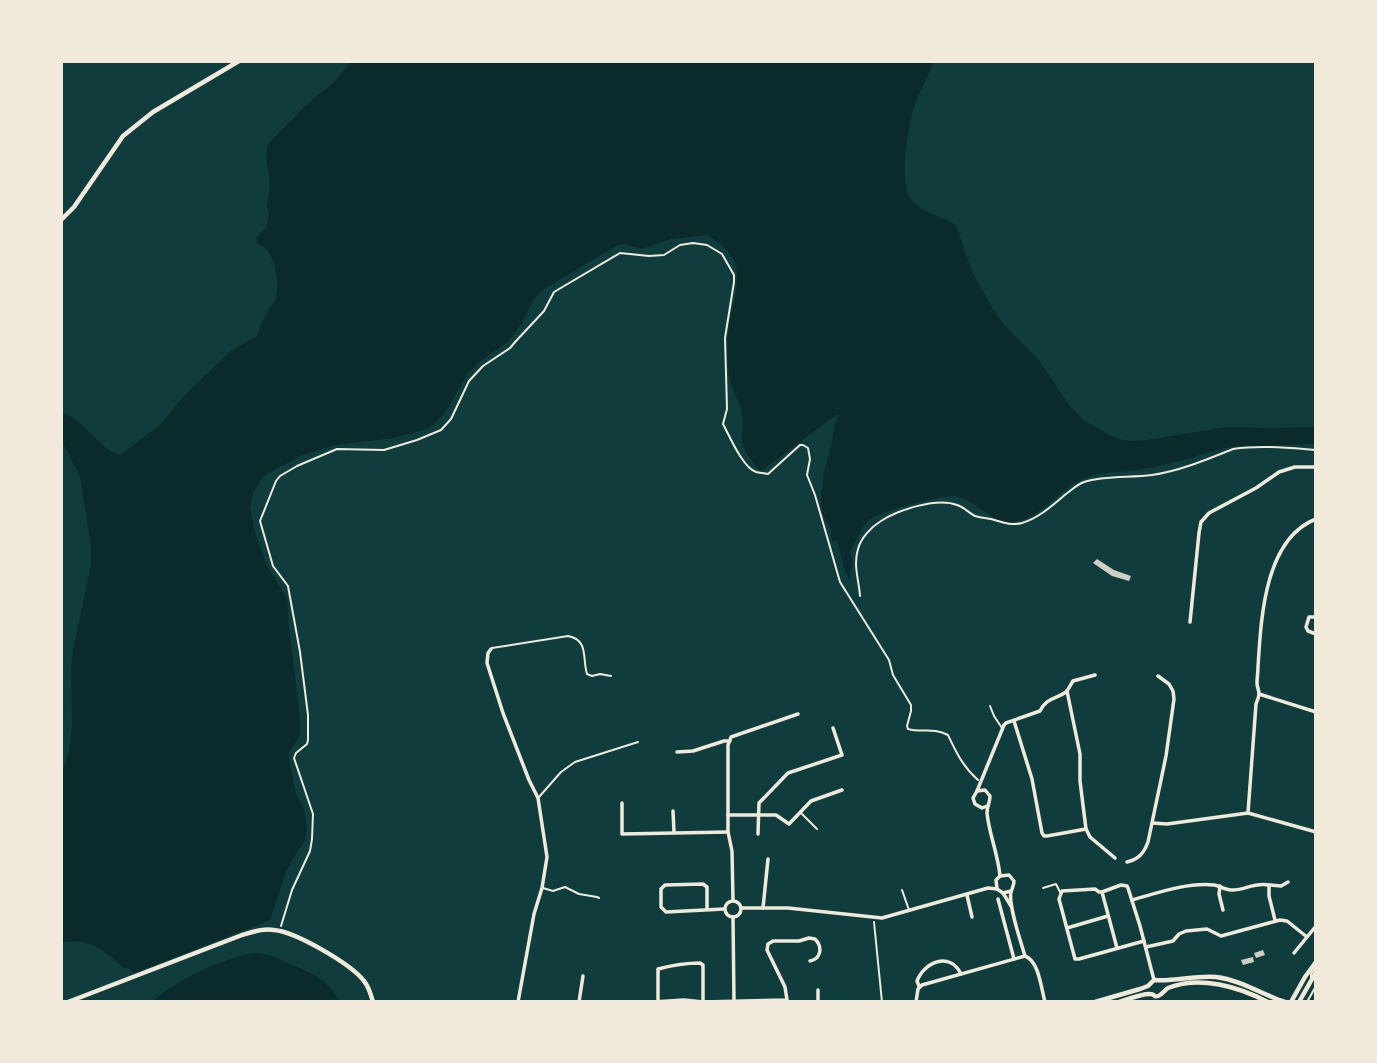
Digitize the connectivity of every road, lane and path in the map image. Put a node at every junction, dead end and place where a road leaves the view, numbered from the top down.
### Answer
1 (239, 61) edge
2 (61, 220) edge
3 (1316, 450) edge
4 (1316, 467) edge
5 (1316, 519) edge
6 (860, 596) dead end
7 (1316, 617) edge
8 (1190, 622) dead end
9 (1316, 634) edge
10 (491, 649) joint
11 (1095, 675) dead end
12 (611, 676) dead end
13 (1158, 676) dead end
14 (1067, 691) junction
15 (1259, 694) junction
16 (990, 706) dead end
17 (1316, 712) edge
18 (798, 714) dead end
19 (1014, 721) junction
20 (833, 728) dead end
21 (1003, 728) junction
22 (730, 741) junction
23 (638, 743) dead end
24 (677, 752) dead end
25 (982, 779) junction
26 (842, 790) dead end
27 (985, 790) junction
28 (977, 791) junction
29 (538, 798) junction
30 (622, 803) dead end
31 (987, 806) junction
32 (979, 807) junction
33 (673, 811) dead end
34 (800, 812) junction
35 (1248, 813) junction
36 (728, 815) junction
37 (758, 815) junction
38 (988, 822) junction
39 (1153, 823) junction
40 (817, 829) dead end
41 (1086, 829) junction
42 (674, 832) junction
43 (729, 832) junction
44 (1316, 832) edge
45 (758, 834) dead end
46 (1115, 858) dead end
47 (768, 859) dead end
48 (998, 859) junction
49 (1128, 862) dead end
50 (1006, 875) junction
51 (1000, 876) junction
52 (1288, 882) dead end
53 (1220, 886) junction
54 (1269, 886) junction
55 (542, 888) junction
56 (1043, 888) dead end
57 (997, 889) junction
58 (902, 890) dead end
59 (1011, 891) junction
60 (1102, 892) junction
61 (1003, 893) junction
62 (1060, 893) junction
63 (967, 895) junction
64 (599, 898) dead end
65 (998, 899) dead end
66 (733, 900) junction
67 (1132, 900) junction
68 (741, 908) junction
69 (763, 908) junction
70 (1012, 908) junction
71 (724, 909) junction
72 (707, 910) junction
73 (909, 911) junction
74 (1223, 911) dead end
75 (1108, 916) junction
76 (733, 917) junction
77 (972, 917) dead end
78 (874, 918) junction
79 (1275, 920) junction
80 (1316, 926) edge
81 (1066, 928) junction
82 (280, 930) junction
83 (1307, 937) junction
84 (1144, 941) junction
85 (1146, 947) junction
86 (1117, 948) junction
87 (1294, 953) dead end
88 (1025, 956) junction
89 (1014, 959) junction
90 (810, 961) dead end
91 (1316, 965) edge
92 (961, 974) junction
93 (1313, 975) edge
94 (583, 976) dead end
95 (1305, 977) junction
96 (1154, 980) junction
97 (1161, 981) junction
98 (1245, 985) junction
99 (920, 986) junction
100 (1148, 986) junction
101 (1316, 986) edge
102 (1237, 988) junction
103 (818, 990) dead end
104 (1164, 990) junction
105 (1249, 992) junction
106 (1150, 993) junction
107 (1158, 999) edge
108 (655, 1001) edge
109 (734, 1001) edge
110 (787, 1001) edge
111 (68, 1002) edge
112 (373, 1002) edge
113 (518, 1002) edge
114 (579, 1002) edge
115 (703, 1002) edge
116 (818, 1002) edge
117 (882, 1002) edge
118 (916, 1002) edge
119 (1045, 1002) edge
120 (1095, 1002) edge
121 (1119, 1002) edge
122 (1268, 1002) edge
123 (1285, 1002) edge
124 (1290, 1002) edge
125 (1299, 1002) edge
126 (1307, 1002) edge

1 - 2 street
3 - 6 path
4 - 8 street
5 - 15 street
7 - 9 street
10 - 12 lane
10 - 29 street
11 - 14 street
13 - 39 street
14 - 19 street
14 - 41 street
15 - 17 street
15 - 35 street
16 - 21 lane
18 - 22 street
19 - 21 street
19 - 41 street
20 - 37 street
21 - 25 street
22 - 24 street
22 - 36 street
23 - 29 lane
25 - 27 street
25 - 28 street
25 - 82 path
26 - 34 street
27 - 28 street
27 - 31 street
28 - 32 street
29 - 55 street
30 - 42 street
31 - 32 street
31 - 38 street
32 - 38 street
33 - 42 street
34 - 37 street
34 - 40 lane
35 - 39 street
35 - 44 street
36 - 37 street
36 - 43 street
37 - 45 street
38 - 48 street
39 - 49 street
41 - 46 street
42 - 43 street
43 - 66 street
47 - 69 street
48 - 50 street
48 - 51 street
50 - 51 street
50 - 59 street
51 - 57 street
52 - 54 street
53 - 54 street
53 - 67 street
53 - 74 street
54 - 79 street
55 - 64 lane
55 - 113 street
56 - 62 lane
57 - 61 street
57 - 63 street
58 - 73 lane
59 - 61 street
59 - 70 street
60 - 62 street
60 - 67 street
60 - 75 street
61 - 70 street
62 - 81 street
63 - 73 street
63 - 77 street
65 - 89 street
66 - 68 street
66 - 71 street
67 - 84 street
68 - 69 street
68 - 76 street
69 - 78 street
70 - 88 street
71 - 72 street
71 - 76 street
72 - 72 street
73 - 78 street
75 - 81 street
75 - 86 street
76 - 109 street
78 - 117 path
79 - 83 street
79 - 85 street
80 - 83 street
81 - 86 street
82 - 111 street
82 - 112 street
83 - 87 street
84 - 85 street
84 - 86 street
85 - 96 street
88 - 89 street
88 - 119 street
89 - 92 street
90 - 110 street
91 - 93 lane
91 - 95 street
92 - 99 street
92 - 99 street
93 - 95 lane
93 - 125 street
94 - 114 street
95 - 124 street
96 - 97 street
96 - 100 street
97 - 98 street
97 - 104 street
98 - 102 street
98 - 105 street
98 - 123 street
99 - 118 street
100 - 106 street
100 - 120 street
101 - 126 path
102 - 104 street
102 - 105 street
103 - 116 street
104 - 107 street
105 - 122 street
106 - 107 street
106 - 121 street
108 - 115 street
108 - 115 street
109 - 110 street
109 - 115 street

